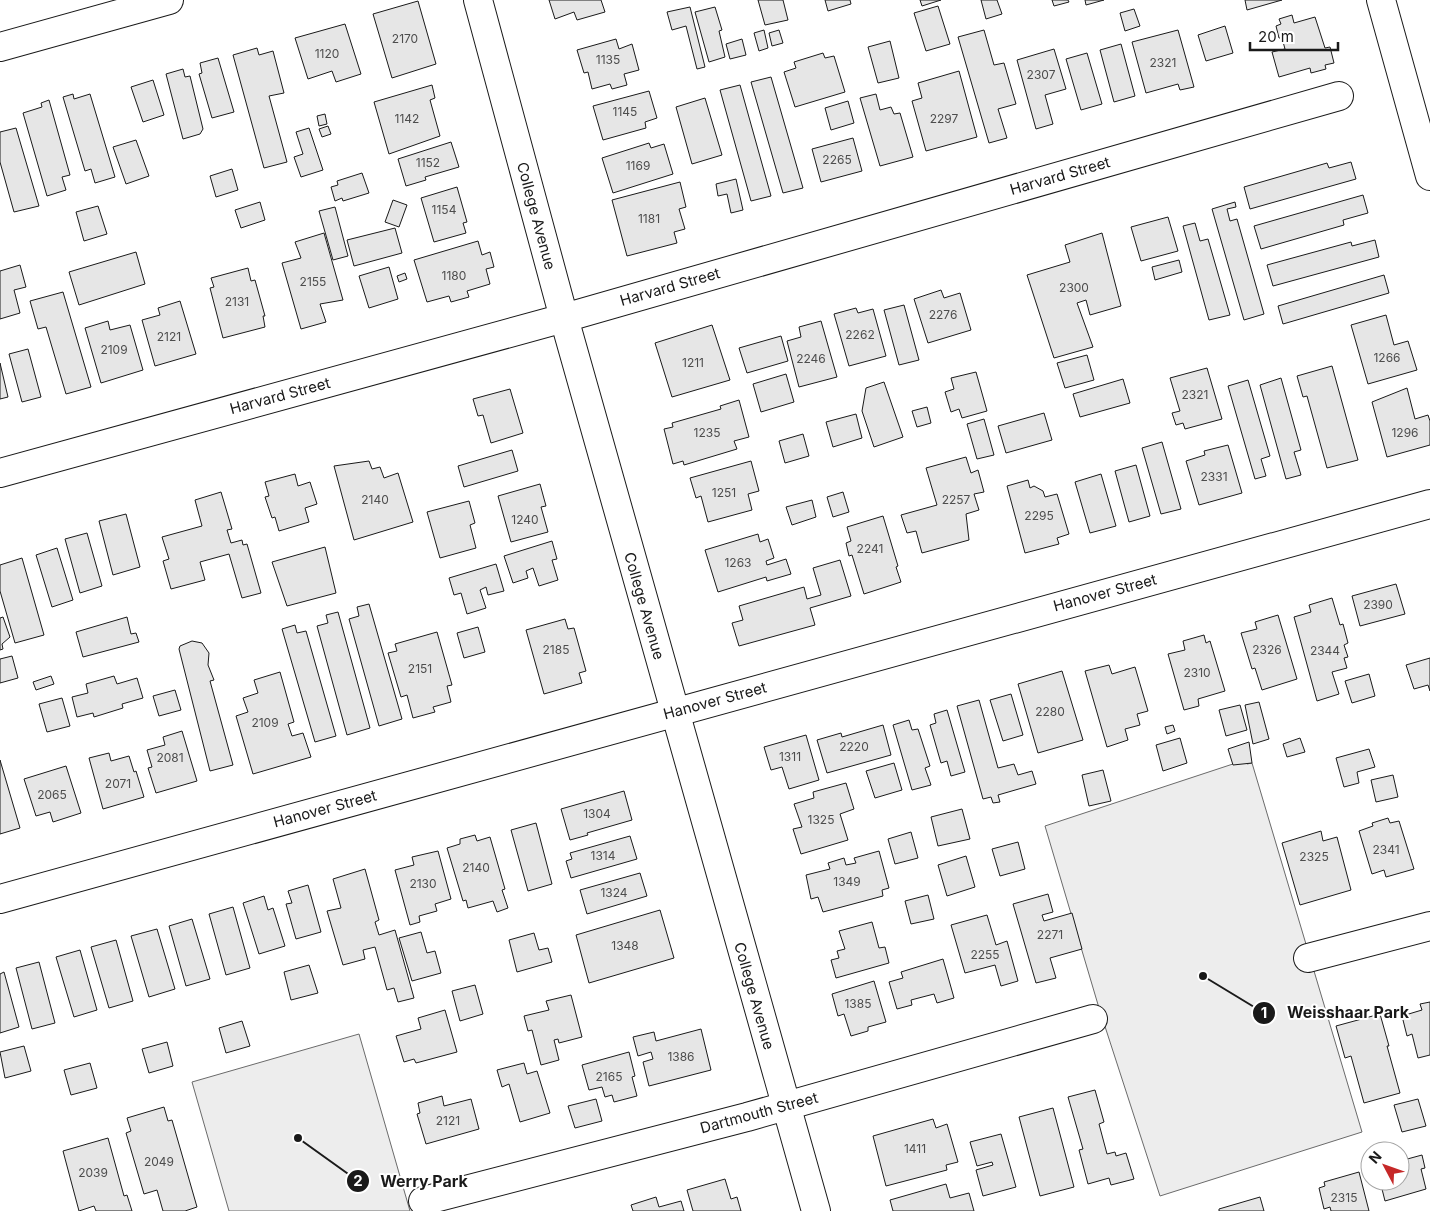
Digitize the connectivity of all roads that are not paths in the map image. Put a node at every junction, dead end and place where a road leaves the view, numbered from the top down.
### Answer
1 (169, 0) edge
2 (478, 0) edge
3 (1381, 0) edge
4 (0, 47) edge
5 (1339, 96) dead end
6 (1430, 176) edge
7 (564, 318) junction
8 (0, 472) edge
9 (1430, 504) edge
10 (674, 712) junction
11 (0, 899) edge
12 (1430, 926) edge
13 (1308, 958) dead end
14 (1093, 1020) dead end
15 (785, 1106) junction
16 (423, 1200) dead end
17 (816, 1211) edge

1 - 4 street
2 - 7 street, College Avenue
3 - 6 street
5 - 7 street, Harvard Street
7 - 8 street, Harvard Street
7 - 10 street, College Avenue
9 - 10 street, Hanover Street
10 - 11 street, Hanover Street
10 - 15 street, College Avenue
12 - 13 street
14 - 15 street, Dartmouth Street
15 - 16 street, Dartmouth Street
15 - 17 street, College Avenue

